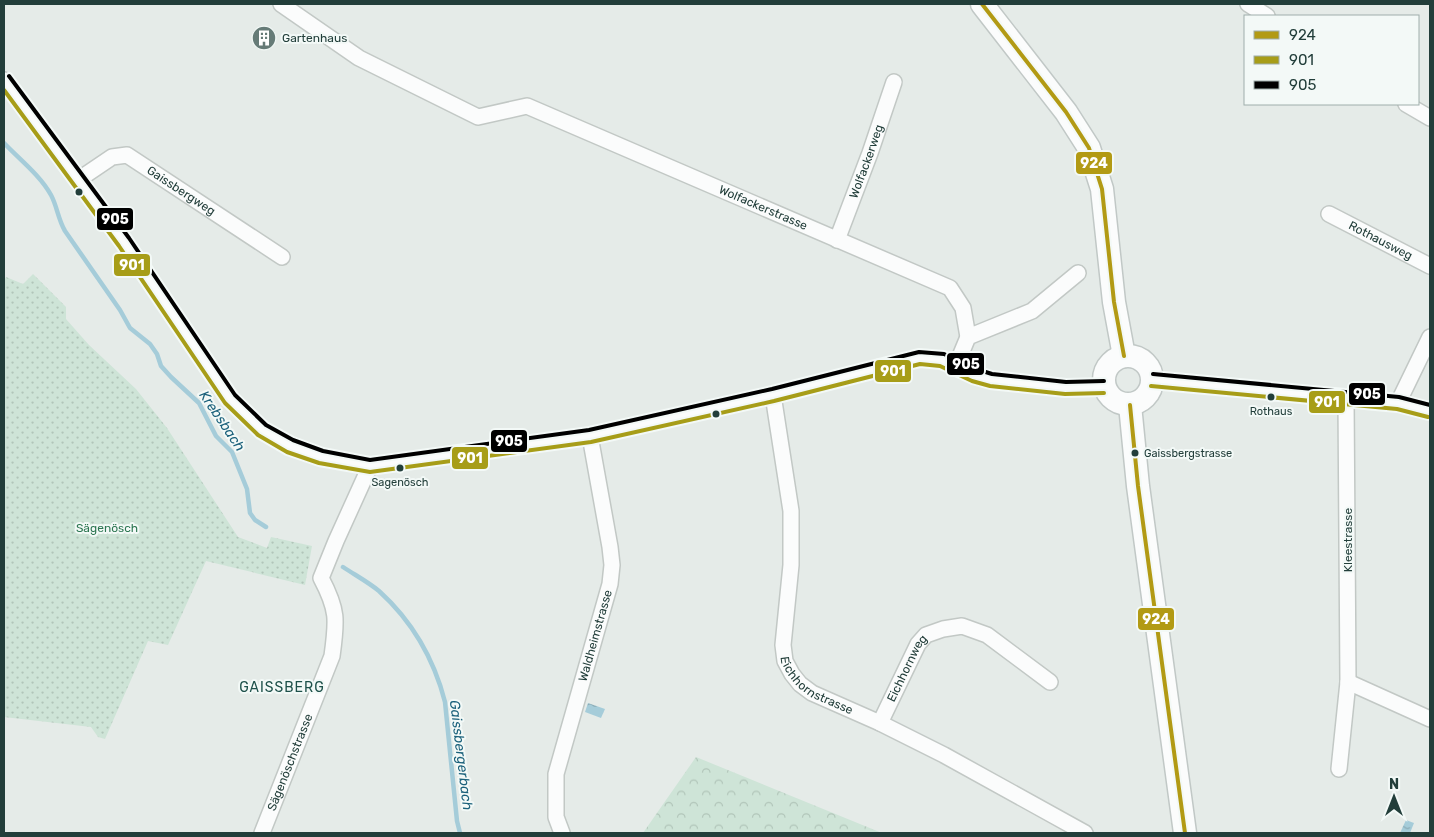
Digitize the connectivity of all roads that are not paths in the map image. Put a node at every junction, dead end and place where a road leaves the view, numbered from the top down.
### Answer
1 (281, 4) edge
2 (982, 4) edge
3 (1248, 4) edge
4 (1265, 15) edge
5 (4, 80) edge
6 (894, 82) dead end
7 (1408, 105) edge
8 (1430, 118) edge
9 (78, 180) junction
10 (1329, 214) dead end
11 (837, 240) junction
12 (282, 257) dead end
13 (1430, 266) edge
14 (1078, 273) dead end
15 (968, 337) junction
16 (1430, 337) edge
17 (1124, 356) junction
18 (956, 366) junction
19 (1152, 380) junction
20 (1104, 387) junction
21 (773, 395) junction
22 (1346, 398) junction
23 (1398, 404) junction
24 (1130, 405) junction
25 (1430, 411) edge
26 (590, 436) junction
27 (370, 466) junction
28 (1050, 682) dead end
29 (1348, 682) junction
30 (1430, 720) edge
31 (880, 723) junction
32 (1339, 769) dead end
33 (262, 833) edge
34 (562, 833) edge
35 (1085, 833) edge
36 (1185, 833) edge

1 - 11 street, Wolfackerstrasse
2 - 17 street
3 - 4 street
5 - 9 street
6 - 11 street, Wolfackerweg
7 - 8 street
9 - 12 street, Gaissbergweg
9 - 27 street
10 - 13 street, Rothausweg
11 - 15 street, Wolfackerstrasse
14 - 15 street
15 - 18 street
16 - 23 street
17 - 19 street
17 - 20 street
18 - 20 street
18 - 21 street
19 - 22 street
19 - 24 street
20 - 24 street
21 - 26 street
21 - 31 street, Eichhornstrasse
22 - 23 street
22 - 29 street, Kleestrasse
23 - 25 street
24 - 36 street
26 - 27 street
26 - 34 street, Waldheimstrasse
27 - 33 street, Sägenöschstrasse
28 - 31 street, Eichhornweg
29 - 30 street
29 - 32 street, Kleestrasse
31 - 35 street, Eichhornstrasse

